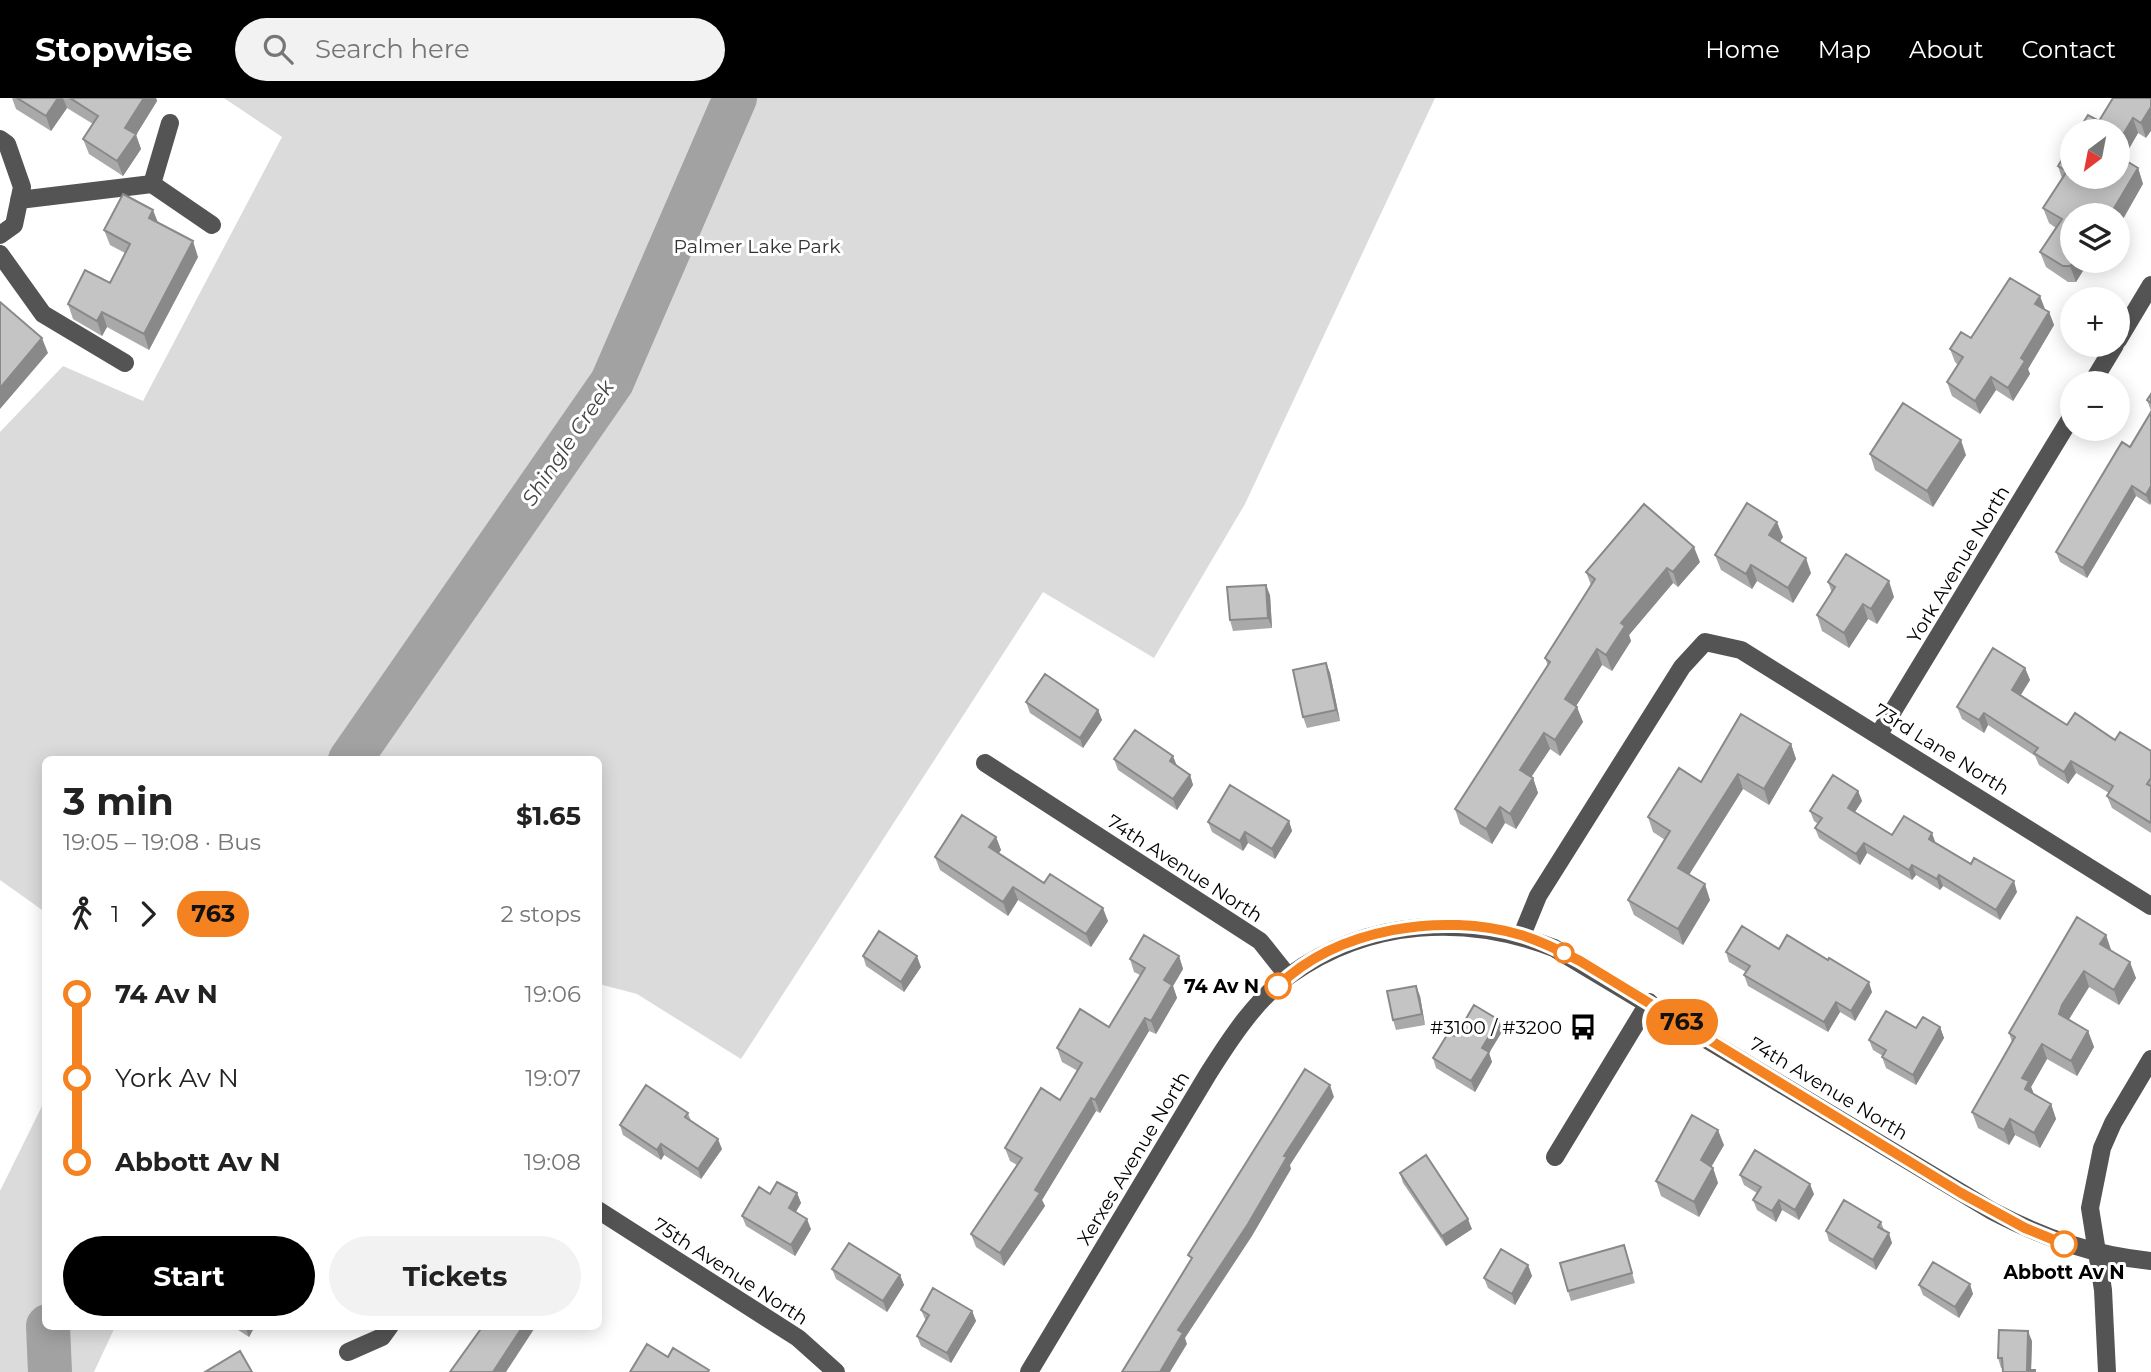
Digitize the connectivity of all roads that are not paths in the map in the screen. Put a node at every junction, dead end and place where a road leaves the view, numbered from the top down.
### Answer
1 (170, 123) dead end
2 (0, 139) edge
3 (152, 184) junction
4 (19, 201) junction
5 (212, 225) dead end
6 (0, 235) edge
7 (0, 254) edge
8 (2151, 285) edge
9 (2130, 320) edge
10 (125, 363) dead end
11 (2060, 436) edge
12 (1879, 734) junction
13 (985, 763) dead end
14 (2151, 906) edge
15 (1522, 935) junction
16 (1288, 976) junction
17 (1649, 1002) junction
18 (2151, 1059) edge
19 (1555, 1157) dead end
20 (602, 1213) edge
21 (2096, 1253) junction
22 (2151, 1261) edge
23 (387, 1330) edge
24 (348, 1352) dead end
25 (836, 1372) edge
26 (1029, 1372) edge
27 (2107, 1372) edge

1 - 3 street
2 - 4 street
3 - 4 street
3 - 5 street
4 - 6 street
7 - 10 street
8 - 9 street
11 - 12 street, York Avenue North
12 - 14 street, 73rd Lane North
12 - 15 street, 73rd Lane North
13 - 16 street, 74th Avenue North
15 - 16 street, 74th Avenue North
15 - 17 street, 74th Avenue North
16 - 26 street, Xerxes Avenue North
17 - 19 street
17 - 21 street, 74th Avenue North
18 - 21 street
20 - 25 street, 75th Avenue North
21 - 22 street, 74th Avenue North
21 - 27 street
23 - 24 street

